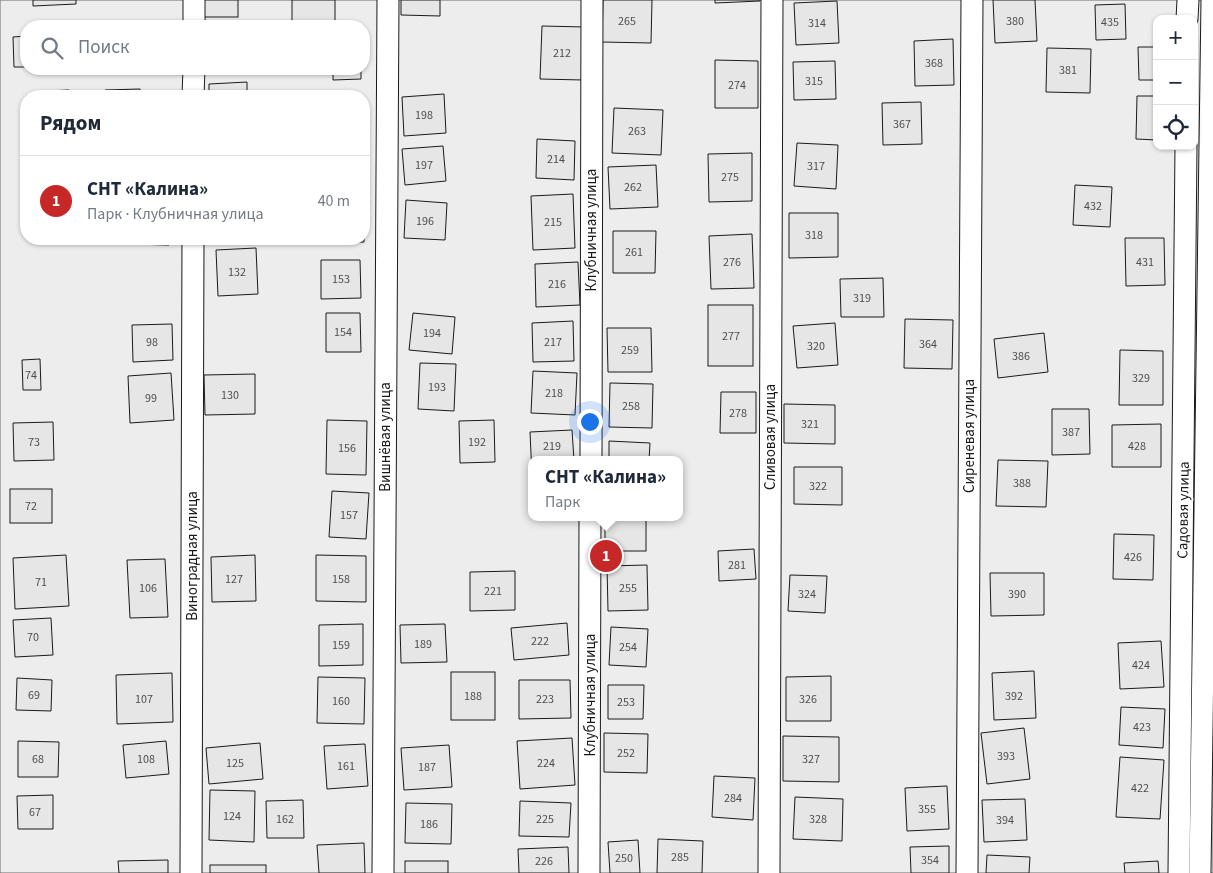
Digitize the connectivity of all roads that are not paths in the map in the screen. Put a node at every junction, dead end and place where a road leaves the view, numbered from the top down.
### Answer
1 (194, 0) edge
2 (388, 0) edge
3 (592, 0) edge
4 (772, 0) edge
5 (972, 0) edge
6 (1188, 0) edge
7 (1212, 0) edge
8 (1187, 15) edge
9 (194, 20) edge
10 (194, 75) edge
11 (194, 90) edge
12 (1186, 150) edge
13 (193, 245) edge
14 (591, 456) edge
15 (590, 521) edge
16 (191, 873) edge
17 (383, 873) edge
18 (589, 873) edge
19 (768, 873) edge
20 (966, 873) edge
21 (1179, 873) edge
22 (1200, 873) edge

1 - 9 street
2 - 17 street, Вишнёвая улица
3 - 14 street, Клубничная улица
4 - 19 street, Сливовая улица
5 - 20 street, Сиреневая улица
6 - 8 street
7 - 22 street
10 - 11 street
12 - 21 street, Садовая улица
13 - 16 street, Виноградная улица
15 - 18 street, Клубничная улица

